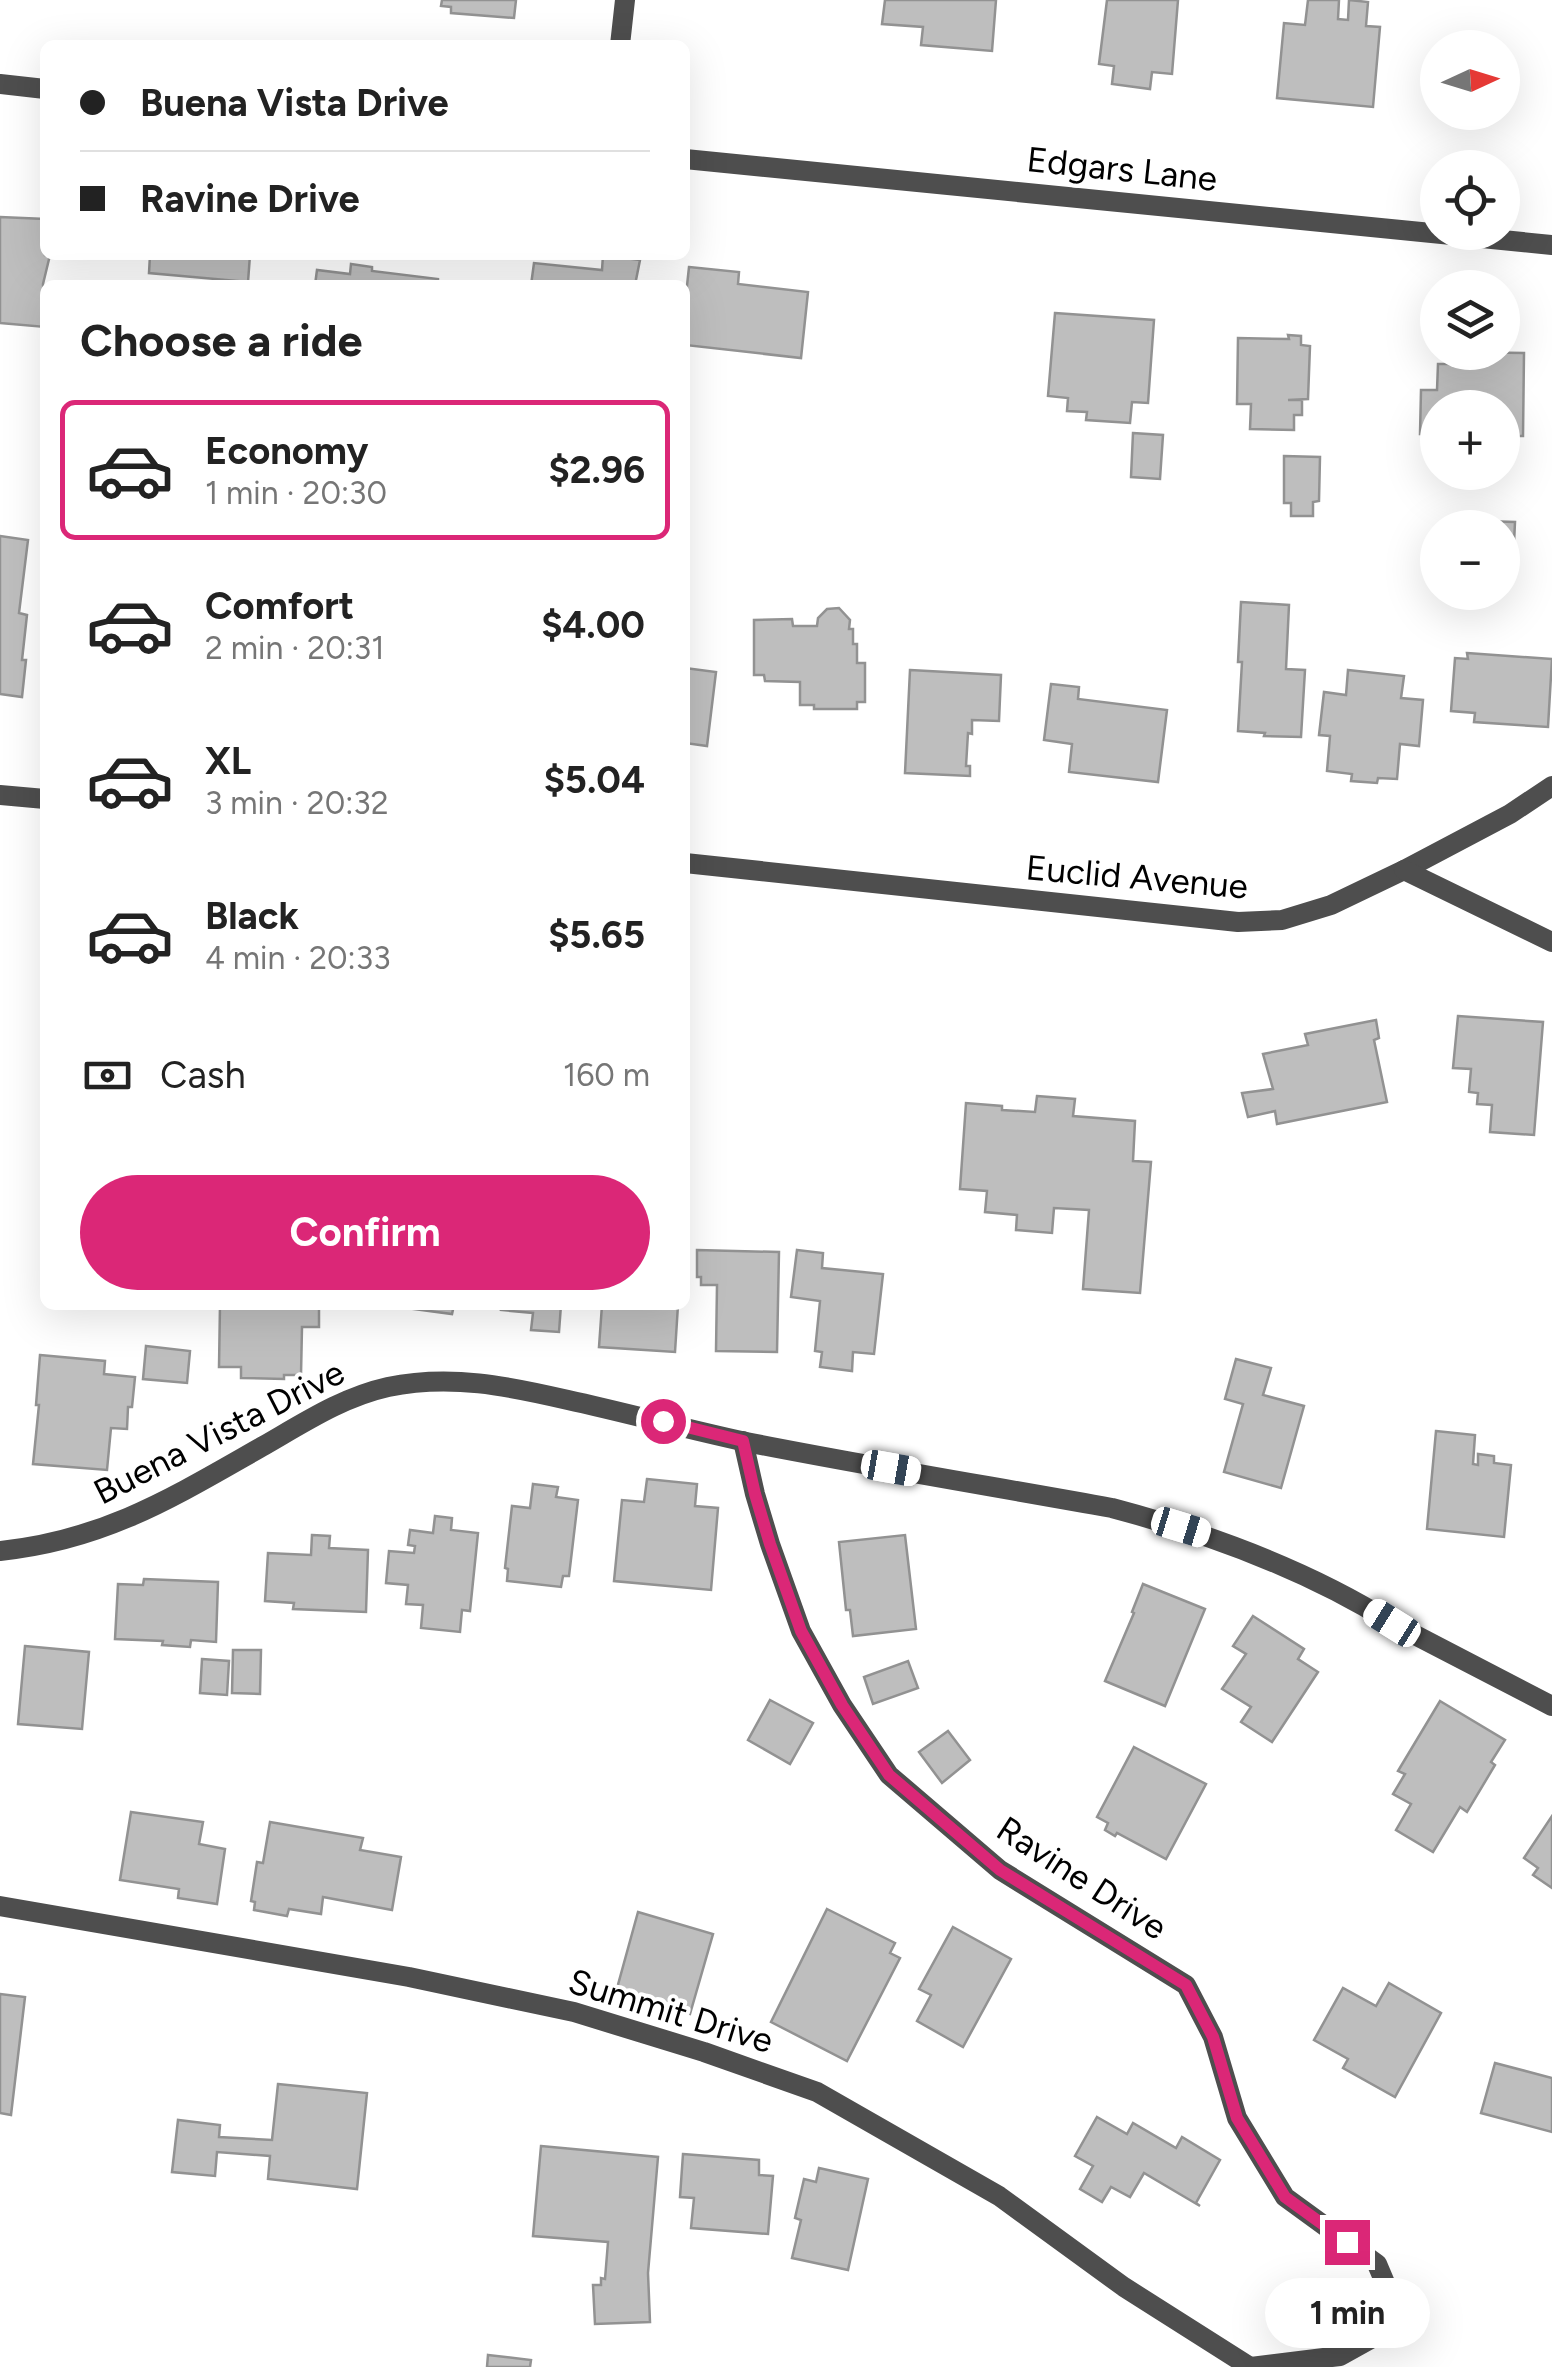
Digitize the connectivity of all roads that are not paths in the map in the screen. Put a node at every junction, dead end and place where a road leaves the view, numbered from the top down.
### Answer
1 (625, 0) edge
2 (621, 40) edge
3 (0, 84) edge
4 (40, 88) edge
5 (690, 159) edge
6 (1552, 245) edge
7 (1552, 786) edge
8 (0, 795) edge
9 (40, 799) edge
10 (690, 863) edge
11 (1404, 870) junction
12 (1552, 942) edge
13 (743, 1441) junction
14 (0, 1551) edge
15 (1552, 1706) edge
16 (0, 1906) edge
17 (1251, 2367) edge

1 - 2 street
3 - 4 street
5 - 6 street, Edgars Lane
7 - 11 street, Euclid Avenue
8 - 9 street
10 - 11 street, Euclid Avenue
11 - 12 street
13 - 14 street, Buena Vista Drive
13 - 15 street, Buena Vista Drive
13 - 17 street, Ravine Drive
16 - 17 street, Summit Drive

